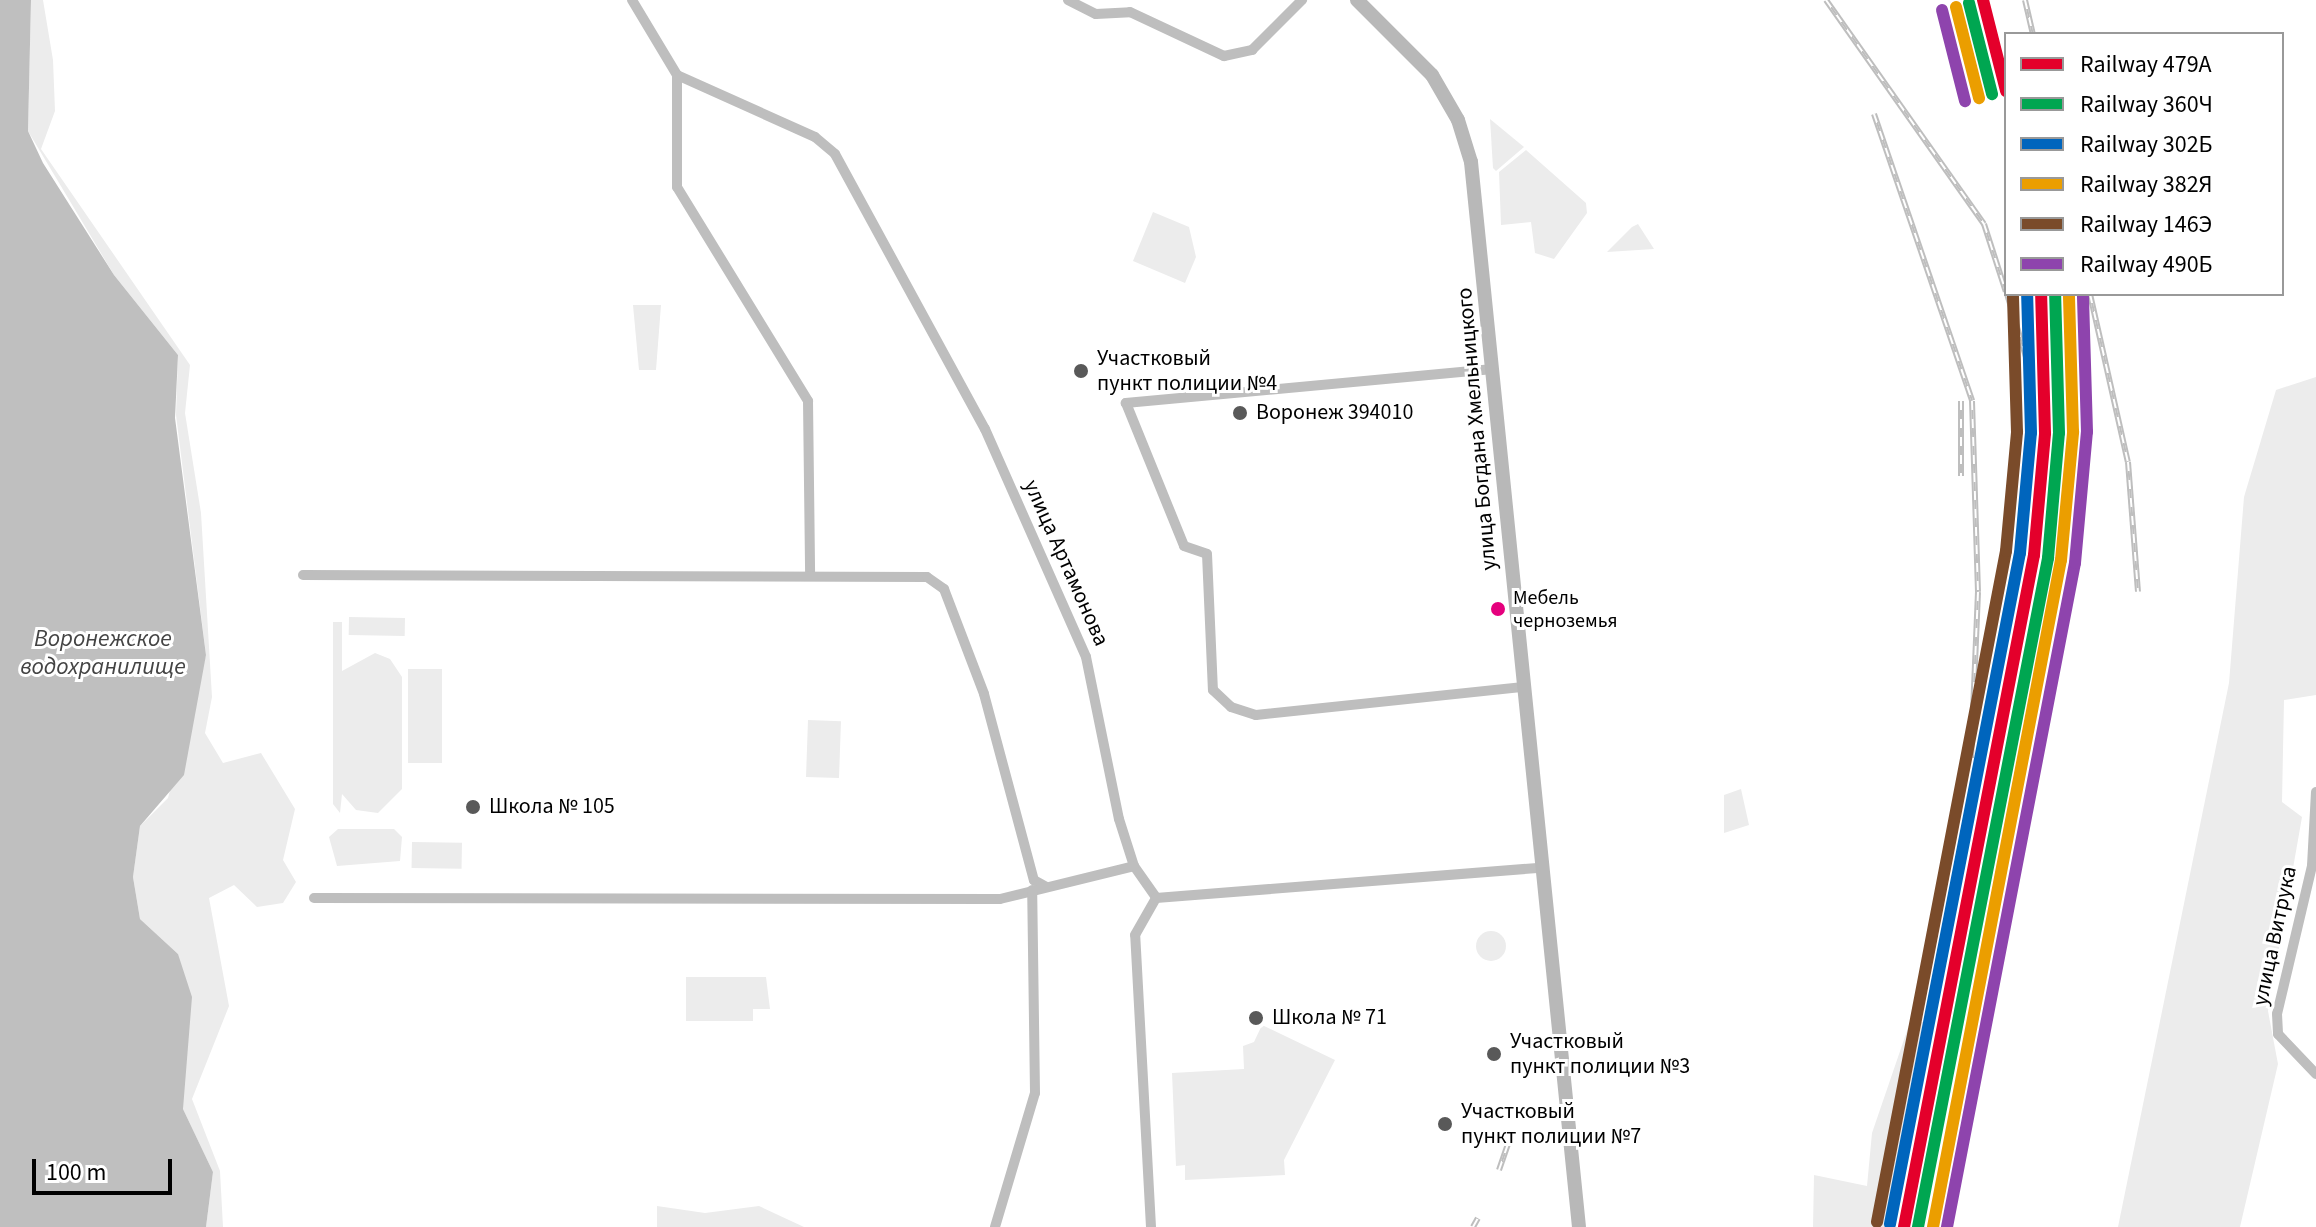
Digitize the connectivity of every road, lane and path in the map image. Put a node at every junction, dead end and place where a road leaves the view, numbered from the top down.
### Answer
1 (632, 0) edge
2 (1068, 0) edge
3 (1302, 0) edge
4 (1357, 0) edge
5 (677, 75) junction
6 (1493, 369) junction
7 (810, 573) junction
8 (303, 575) dead end
9 (1524, 687) junction
10 (2316, 792) edge
11 (1134, 866) junction
12 (1541, 868) junction
13 (1045, 886) junction
14 (1032, 890) junction
15 (314, 898) dead end
16 (1156, 898) junction
17 (2316, 1074) edge
18 (995, 1227) edge
19 (1151, 1227) edge
20 (1579, 1227) edge

1 - 5 street
2 - 3 street
4 - 6 main road, улица Богдана Хмельницкого
5 - 7 street
5 - 11 street, улица Артамонова
6 - 9 main road, улица Богдана Хмельницкого
6 - 9 street
7 - 8 street
7 - 13 street
9 - 12 main road, улица Богдана Хмельницкого
10 - 17 street, улица Витрука
11 - 13 street
11 - 16 street, улица Артамонова
12 - 16 street
12 - 20 main road, улица Богдана Хмельницкого
13 - 14 street
14 - 15 street
14 - 18 street
16 - 19 street

